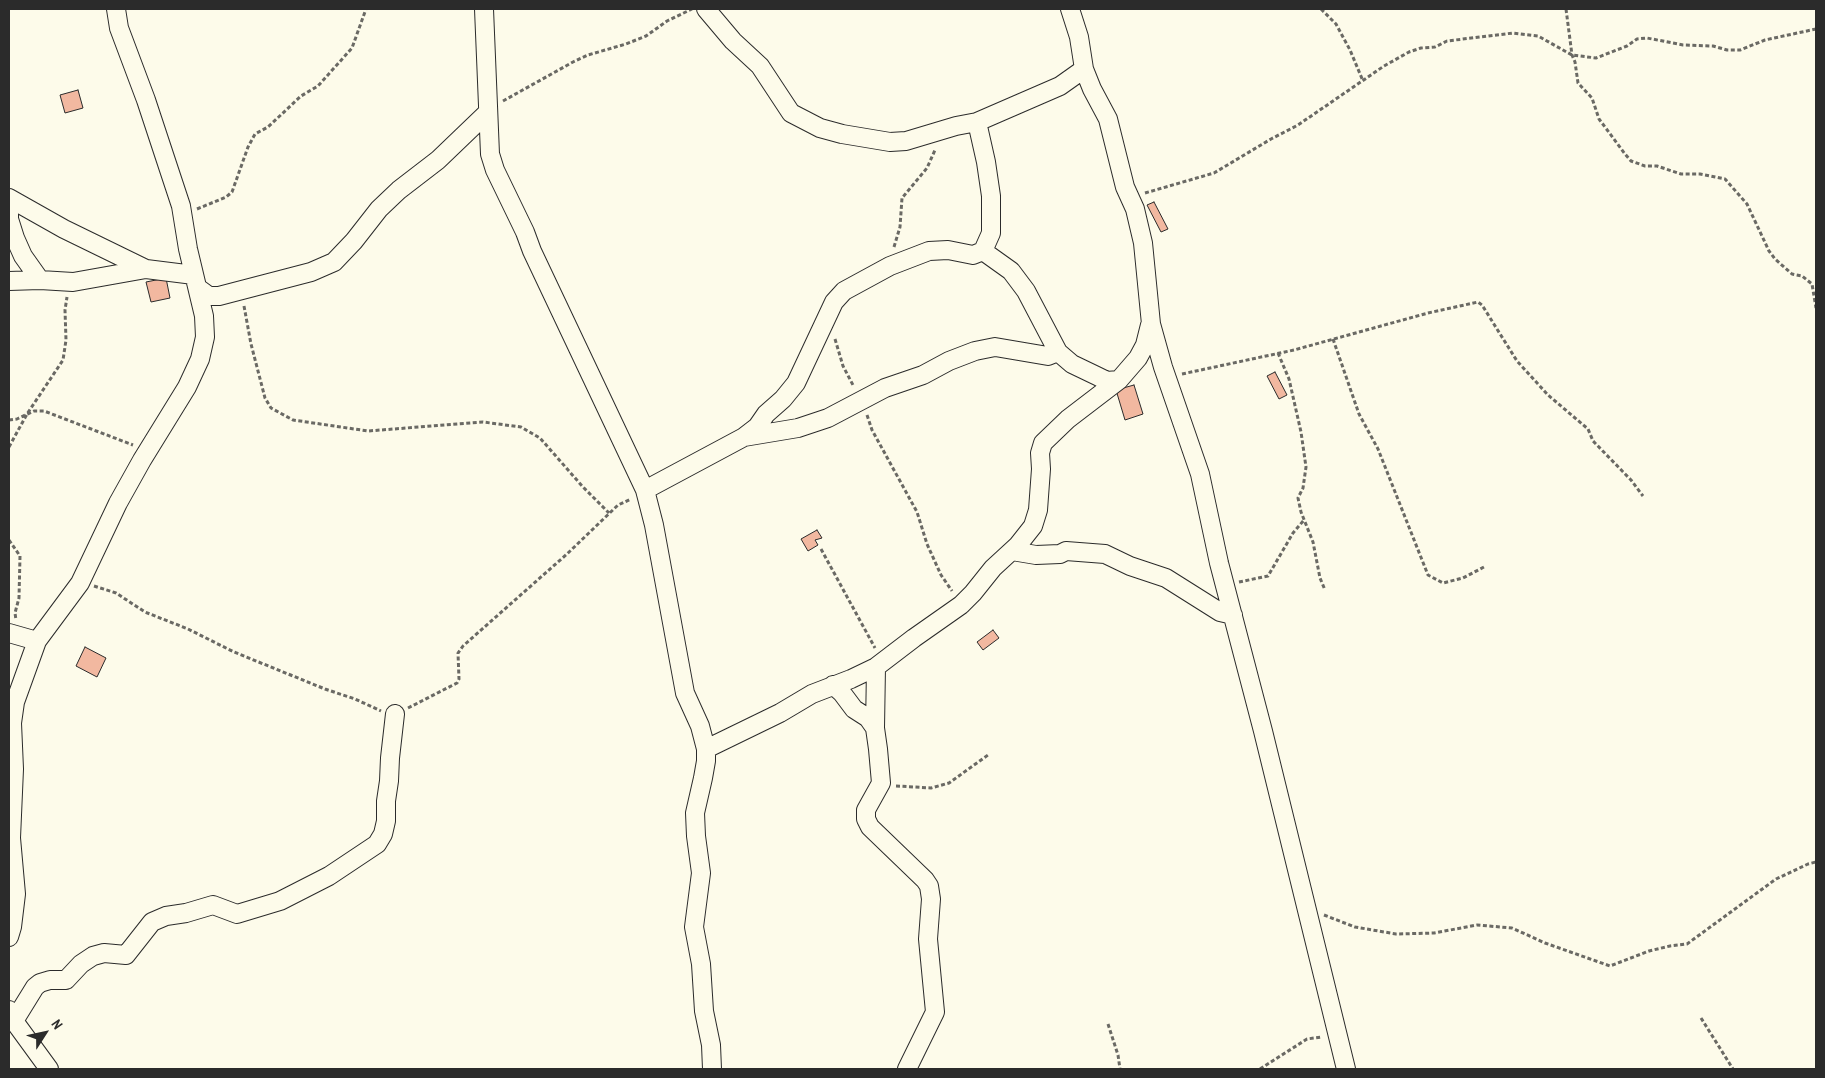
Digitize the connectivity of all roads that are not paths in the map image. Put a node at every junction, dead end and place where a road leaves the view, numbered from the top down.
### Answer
1 (116, 9) edge
2 (484, 9) edge
3 (706, 9) edge
4 (1070, 9) edge
5 (1084, 69) junction
6 (488, 112) junction
7 (977, 122) junction
8 (9, 198) edge
9 (984, 251) junction
10 (146, 268) junction
11 (40, 280) junction
12 (9, 282) edge
13 (196, 282) junction
14 (1151, 324) junction
15 (1058, 352) junction
16 (1119, 380) junction
17 (744, 437) junction
18 (647, 496) junction
19 (1012, 551) junction
20 (1233, 615) junction
21 (23, 637) edge
22 (879, 664) junction
23 (833, 685) junction
24 (395, 714) road end
25 (875, 728) junction
26 (706, 749) junction
27 (9, 937) edge
28 (11, 1015) edge
29 (49, 1069) edge
30 (712, 1069) edge
31 (907, 1069) edge
32 (1346, 1069) edge

1 - 13 street
2 - 6 street
3 - 7 street
4 - 5 street
5 - 7 street
5 - 14 street
6 - 13 street
6 - 18 street
7 - 9 street
8 - 10 street
8 - 11 street
9 - 15 street
9 - 17 street
10 - 11 street
10 - 13 street
11 - 12 street
13 - 21 street
14 - 16 street
14 - 20 street
15 - 16 street
15 - 17 street
16 - 19 street
17 - 18 street
18 - 26 street
19 - 20 street
19 - 22 street
20 - 32 street
21 - 27 street
22 - 23 street
22 - 25 street
23 - 25 street
23 - 26 street
24 - 28 street
25 - 31 street
26 - 30 street
28 - 29 street

